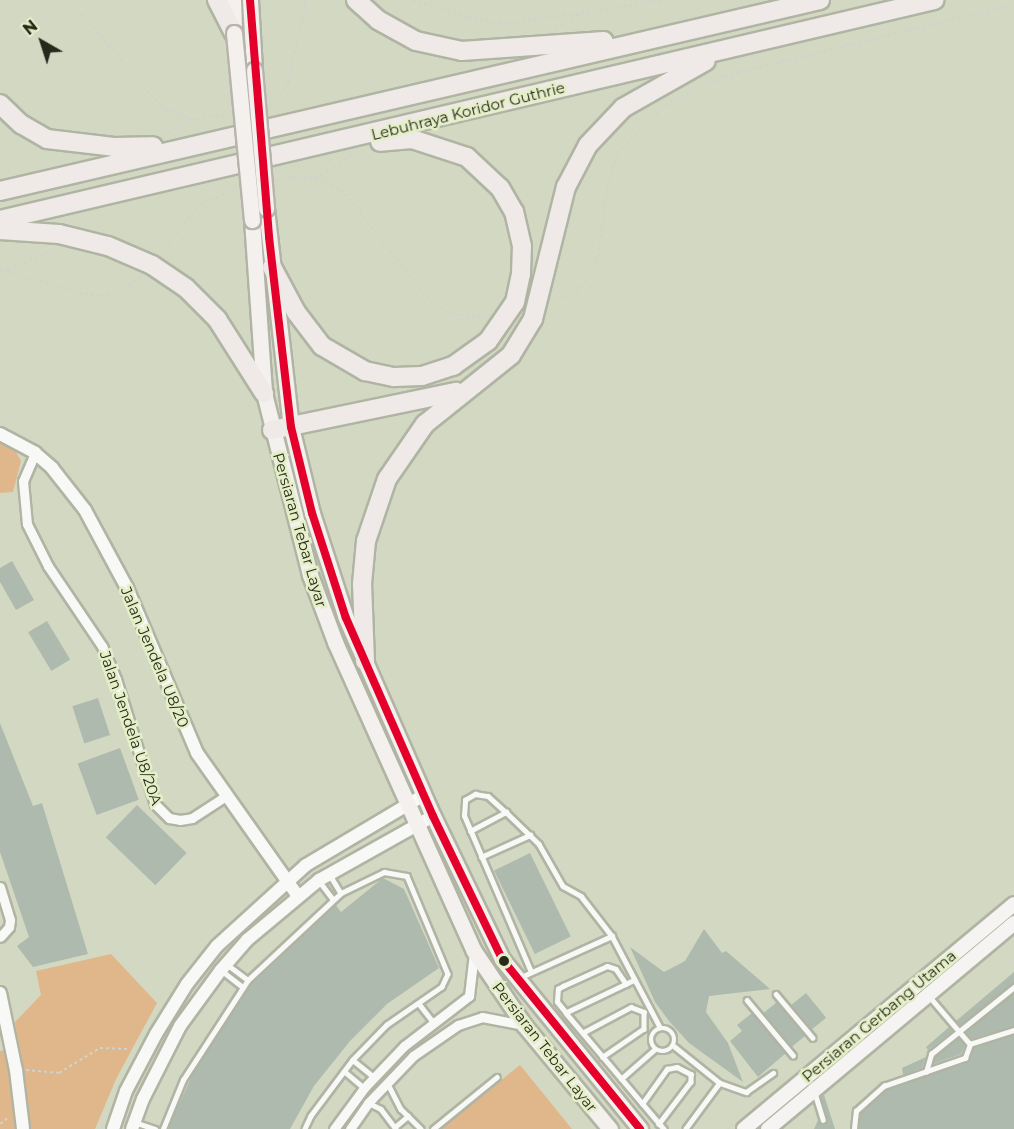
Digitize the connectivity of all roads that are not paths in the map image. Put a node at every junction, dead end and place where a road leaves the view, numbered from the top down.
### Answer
1 (217, 0) edge
2 (233, 0) edge
3 (250, 0) edge
4 (356, 0) edge
5 (820, 0) edge
6 (934, 0) edge
7 (234, 33) junction
8 (640, 41) junction
9 (753, 41) junction
10 (0, 104) edge
11 (359, 138) junction
12 (189, 144) junction
13 (0, 191) edge
14 (0, 220) edge
15 (0, 230) edge
16 (272, 267) junction
17 (469, 389) junction
18 (264, 393) junction
19 (291, 427) junction
20 (272, 430) junction
21 (0, 434) edge
22 (35, 453) junction
23 (365, 661) junction
24 (424, 795) junction
25 (224, 797) junction
26 (408, 802) junction
27 (506, 812) junction
28 (432, 816) junction
29 (417, 823) junction
30 (470, 831) junction
31 (530, 835) junction
32 (482, 857) junction
33 (324, 876) junction
34 (286, 880) junction
35 (0, 887) edge
36 (341, 893) junction
37 (298, 896) junction
38 (333, 899) junction
39 (1014, 904) edge
40 (1014, 923) edge
41 (612, 936) junction
42 (0, 937) edge
43 (474, 951) junction
44 (223, 966) junction
45 (531, 972) junction
46 (248, 980) junction
47 (516, 980) junction
48 (635, 980) junction
49 (626, 984) junction
50 (243, 987) junction
51 (1014, 987) edge
52 (0, 993) edge
53 (776, 994) dead end
54 (927, 994) junction
55 (747, 1000) dead end
56 (420, 1005) junction
57 (566, 1013) junction
58 (434, 1023) junction
59 (524, 1025) junction
60 (660, 1027) junction
61 (1014, 1030) edge
62 (959, 1031) junction
63 (584, 1032) junction
64 (813, 1038) dead end
65 (6, 1041) edge
66 (970, 1044) junction
67 (674, 1046) junction
68 (655, 1049) junction
69 (793, 1055) dead end
70 (603, 1057) junction
71 (353, 1060) junction
72 (344, 1071) junction
73 (926, 1072) junction
74 (772, 1073) dead end
75 (374, 1077) junction
76 (497, 1077) dead end
77 (621, 1079) junction
78 (387, 1082) junction
79 (720, 1083) junction
80 (364, 1088) junction
81 (814, 1090) junction
82 (368, 1103) junction
83 (642, 1104) junction
84 (408, 1116) junction
85 (824, 1120) dead end
86 (659, 1124) junction
87 (133, 1126) edge
88 (396, 1128) edge
89 (23, 1129) edge
90 (113, 1129) edge
91 (155, 1129) edge
92 (163, 1129) edge
93 (305, 1129) edge
94 (334, 1129) edge
95 (350, 1129) edge
96 (420, 1129) edge
97 (433, 1129) edge
98 (610, 1129) edge
99 (640, 1129) edge
100 (664, 1129) edge
101 (686, 1129) edge
102 (744, 1129) edge
103 (768, 1129) edge
104 (854, 1129) edge

1 - 7 highway
2 - 7 main road, Persiaran Tebar Layar
3 - 16 main road, Persiaran Tebar Layar, bridge
4 - 8 highway
5 - 8 highway, Lebuhraya Koridor Guthrie
6 - 9 highway, Lebuhraya Koridor Guthrie
7 - 18 main road, Persiaran Tebar Layar, bridge
8 - 12 highway, Lebuhraya Koridor Guthrie
9 - 11 highway, Lebuhraya Koridor Guthrie
9 - 17 highway
10 - 12 highway
11 - 14 highway, Lebuhraya Koridor Guthrie
11 - 16 highway
12 - 13 highway, Lebuhraya Koridor Guthrie
15 - 18 highway
16 - 19 main road, Persiaran Tebar Layar
17 - 19 highway
17 - 23 highway
18 - 20 main road, Persiaran Tebar Layar
19 - 20 highway
19 - 23 main road, Persiaran Tebar Layar
20 - 26 main road, Persiaran Tebar Layar
21 - 22 street, Jalan Jendela U8/20
22 - 25 street, Jalan Jendela U8/20
22 - 25 street, Jalan Jendela U8/20A
23 - 24 main road, Persiaran Tebar Layar
24 - 26 street
24 - 28 main road, Persiaran Tebar Layar
25 - 34 street, Jalan Jendela U8/20
26 - 29 main road, Persiaran Tebar Layar
26 - 34 street
27 - 30 lane
27 - 30 lane
27 - 31 lane
28 - 29 street
28 - 47 main road, Persiaran Tebar Layar
29 - 33 street
29 - 43 main road, Persiaran Tebar Layar
30 - 32 lane
31 - 32 lane
31 - 41 lane
32 - 45 lane
33 - 36 lane
33 - 37 street
33 - 38 lane
34 - 37 street, Jalan Jendela U8/20
34 - 90 street
35 - 42 street
36 - 38 lane
36 - 56 lane
37 - 44 street
38 - 46 lane
39 - 102 main road, Persiaran Gerbang Utama
40 - 54 main road, Persiaran Gerbang Utama
41 - 45 lane
41 - 48 lane
43 - 58 street
43 - 59 main road, Persiaran Tebar Layar
44 - 46 lane
44 - 50 lane
44 - 87 street
45 - 47 lane
46 - 50 lane
47 - 99 main road, Persiaran Tebar Layar
48 - 49 lane
48 - 60 lane
49 - 57 lane
49 - 57 lane
50 - 92 lane
51 - 62 lane
52 - 65 street
53 - 64 lane
54 - 62 lane
54 - 81 main road, Persiaran Gerbang Utama
55 - 69 lane
56 - 58 lane
56 - 71 lane
57 - 63 lane
58 - 75 street
59 - 78 street
59 - 98 main road, Persiaran Tebar Layar
60 - 67 lane
60 - 68 lane
61 - 66 lane
62 - 66 lane
62 - 73 lane
63 - 70 lane
63 - 70 lane
65 - 89 street
66 - 73 lane
67 - 68 lane
67 - 79 lane
68 - 77 lane
70 - 77 lane
71 - 72 lane
71 - 75 lane
72 - 80 lane
72 - 93 lane
73 - 104 lane
74 - 79 lane
75 - 80 street
76 - 97 lane
77 - 83 lane
78 - 82 street
78 - 84 lane
79 - 101 lane
80 - 94 street
81 - 85 lane
81 - 103 main road, Persiaran Gerbang Utama
82 - 88 lane
82 - 95 street
83 - 86 lane
83 - 86 lane
84 - 88 lane
84 - 96 lane
86 - 100 lane
87 - 91 lane

